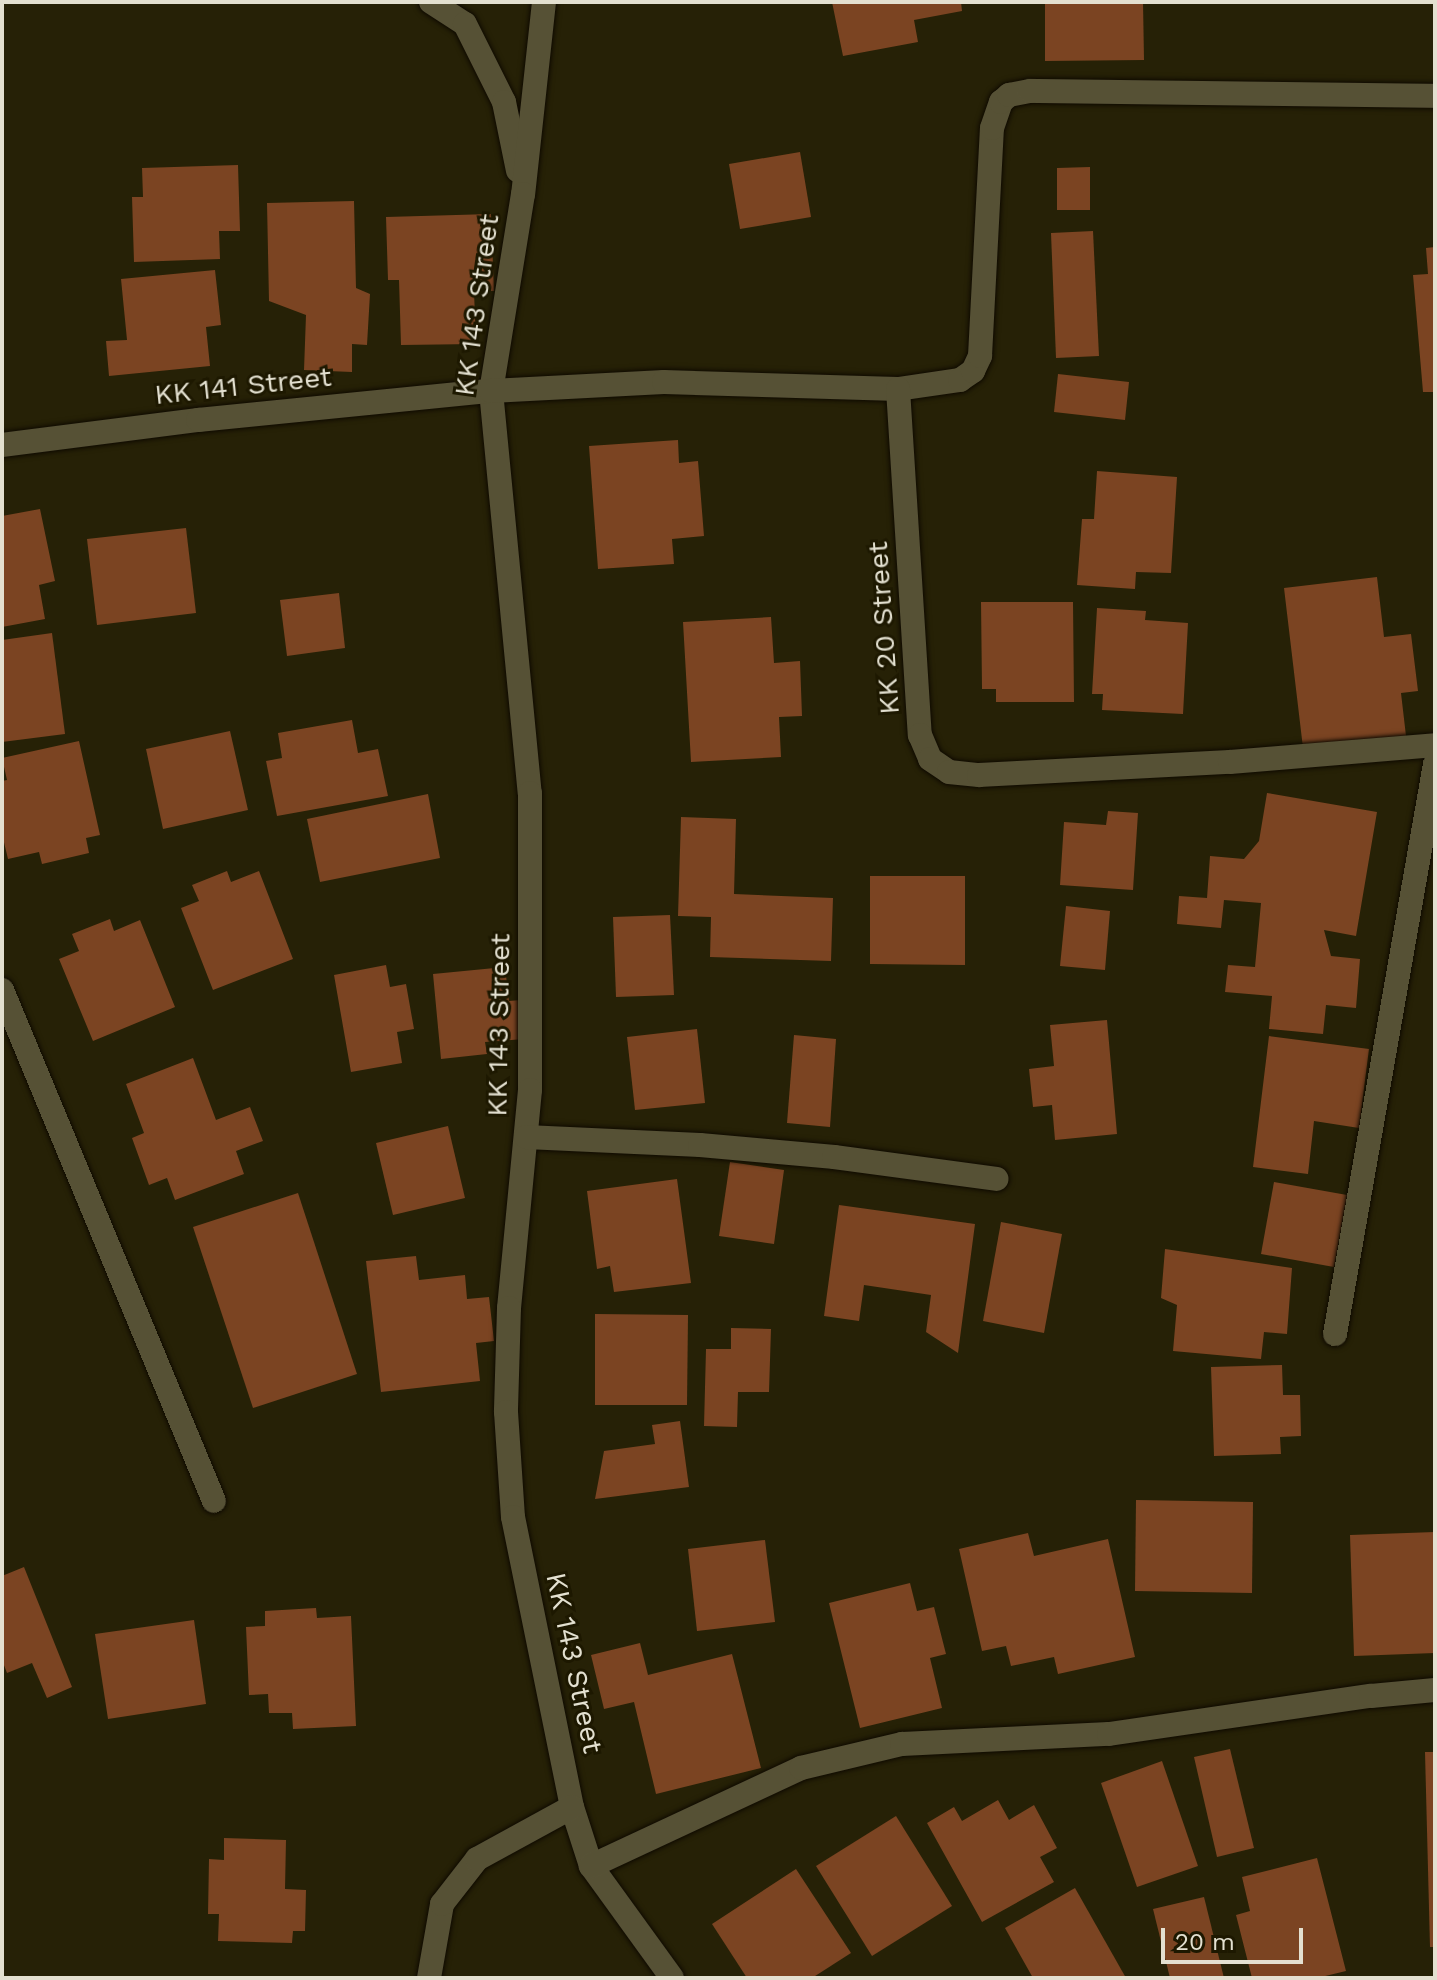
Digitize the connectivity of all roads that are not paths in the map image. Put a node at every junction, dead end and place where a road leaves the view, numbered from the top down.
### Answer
1 (431, 2) edge
2 (544, 2) edge
3 (1435, 96) edge
4 (523, 194) junction
5 (898, 389) junction
6 (491, 391) junction
7 (2, 445) edge
8 (1435, 745) edge
9 (1435, 764) edge
10 (2, 990) edge
11 (526, 1137) junction
12 (997, 1179) dead end
13 (1335, 1334) dead end
14 (214, 1501) dead end
15 (1435, 1690) edge
16 (572, 1807) junction
17 (591, 1866) junction
18 (429, 1978) edge
19 (672, 1978) edge

1 - 4 street
2 - 4 street, KK 143 Street
3 - 5 street
4 - 6 street, KK 143 Street
5 - 6 street
5 - 8 street, KK 20 Street
6 - 7 street, KK 141 Street
6 - 11 street, KK 143 Street
9 - 13 street
10 - 14 street
11 - 12 street
11 - 16 street, KK 143 Street
15 - 17 street
16 - 17 street, KK 143 Street
16 - 18 street
17 - 19 street, KK 143 Street

